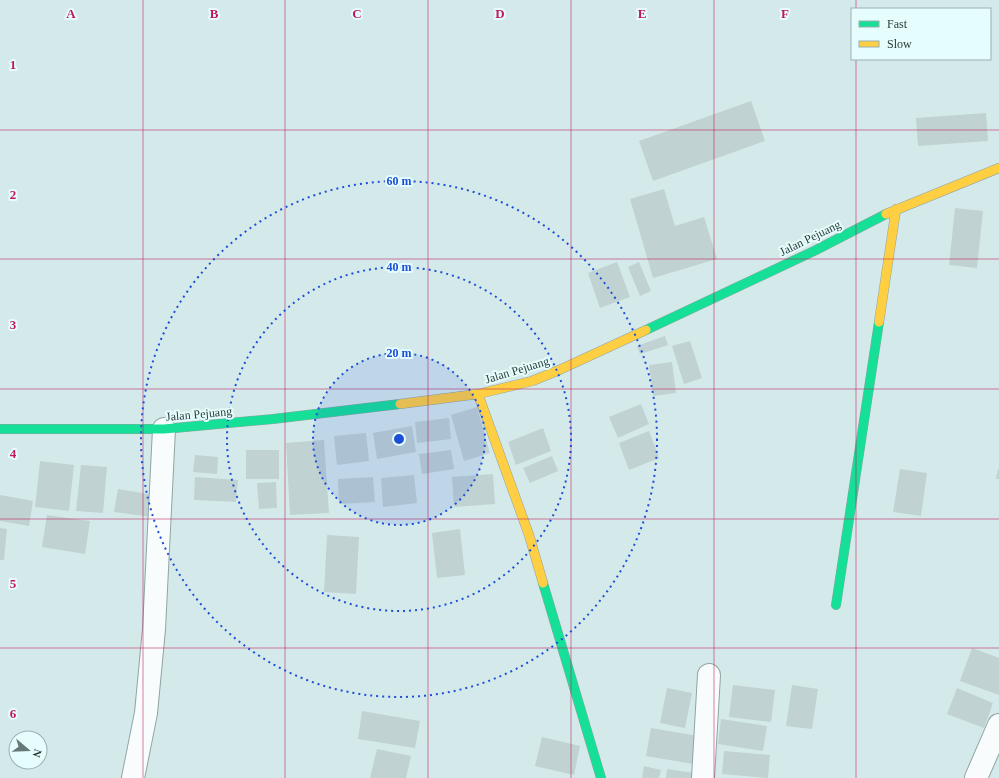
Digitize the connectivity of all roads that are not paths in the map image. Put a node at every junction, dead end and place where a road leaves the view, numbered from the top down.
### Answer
1 (999, 168) edge
2 (896, 208) junction
3 (478, 394) junction
4 (0, 429) edge
5 (164, 429) junction
6 (836, 605) dead end
7 (709, 675) dead end
8 (999, 725) edge
9 (133, 778) edge
10 (601, 778) edge
11 (703, 778) edge
12 (976, 778) edge

1 - 2 street, Jalan Pejuang
2 - 3 street, Jalan Pejuang
2 - 6 street
3 - 5 street, Jalan Pejuang
3 - 10 street
4 - 5 street, Jalan Pejuang
5 - 9 street
7 - 11 street
8 - 12 street

